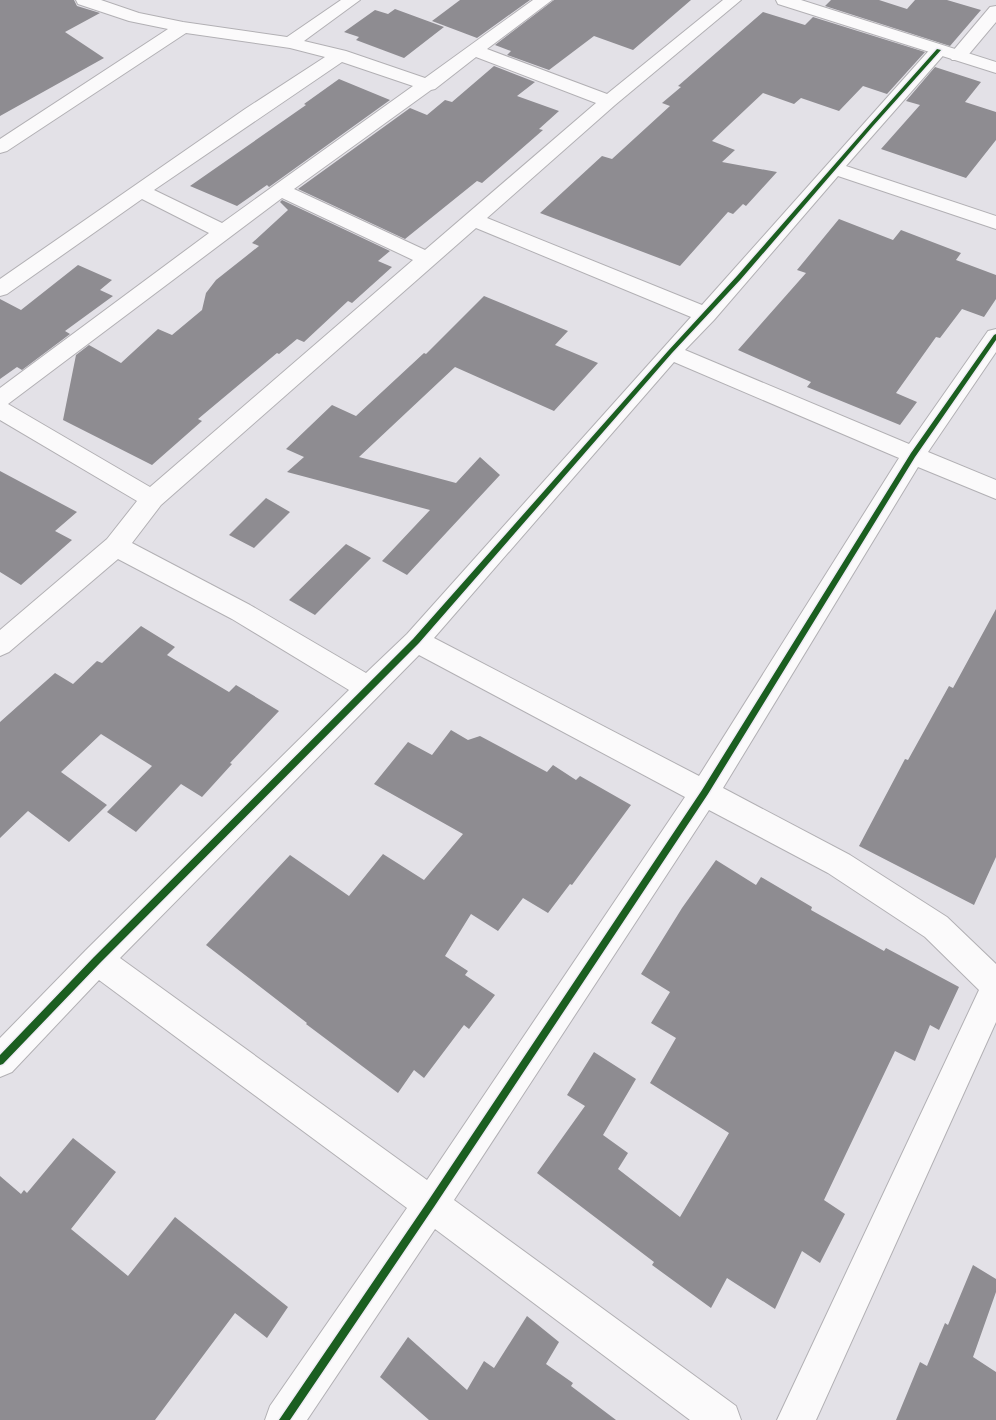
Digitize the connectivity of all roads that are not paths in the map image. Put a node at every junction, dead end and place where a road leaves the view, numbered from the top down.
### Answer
1 (84, 0) edge
2 (352, 0) edge
3 (544, 0) edge
4 (733, 0) edge
5 (784, 0) edge
6 (156, 4) dead end
7 (996, 11) edge
8 (135, 17) junction
9 (183, 27) junction
10 (290, 43) junction
11 (476, 51) junction
12 (948, 53) junction
13 (340, 55) junction
14 (996, 68) edge
15 (429, 85) junction
16 (609, 102) junction
17 (0, 147) edge
18 (834, 168) junction
19 (280, 190) junction
20 (140, 191) junction
21 (474, 220) junction
22 (996, 223) edge
23 (224, 232) junction
24 (428, 259) junction
25 (0, 288) edge
26 (706, 315) junction
27 (996, 336) edge
28 (670, 352) junction
29 (0, 399) edge
30 (0, 410) edge
31 (913, 455) junction
32 (996, 490) edge
33 (152, 499) junction
34 (116, 546) junction
35 (416, 641) junction
36 (0, 645) edge
37 (370, 689) junction
38 (705, 792) junction
39 (97, 960) junction
40 (996, 986) edge
41 (0, 1061) edge
42 (431, 1204) junction
43 (284, 1420) edge
44 (722, 1420) edge
45 (796, 1420) edge

1 - 8 street
2 - 10 street
3 - 11 street
4 - 16 street
5 - 12 street
6 - 8 street
7 - 12 street
8 - 9 street
9 - 10 street
9 - 17 street
10 - 13 street
11 - 15 street
11 - 16 street
12 - 14 street
12 - 18 street
13 - 15 street
13 - 20 street
15 - 19 street
16 - 21 street
18 - 22 street
18 - 26 street
19 - 23 street
19 - 24 street
20 - 23 street
20 - 25 street
21 - 24 street
21 - 26 street
23 - 29 street
24 - 33 street
26 - 28 street
27 - 31 street
28 - 31 street
28 - 35 street
30 - 33 street
31 - 32 street
31 - 38 street
33 - 34 street
34 - 36 street
34 - 37 street
35 - 37 street
35 - 38 street
37 - 39 street
38 - 40 street
38 - 42 street
39 - 41 street
39 - 42 street
40 - 45 street
42 - 43 street
42 - 44 street

